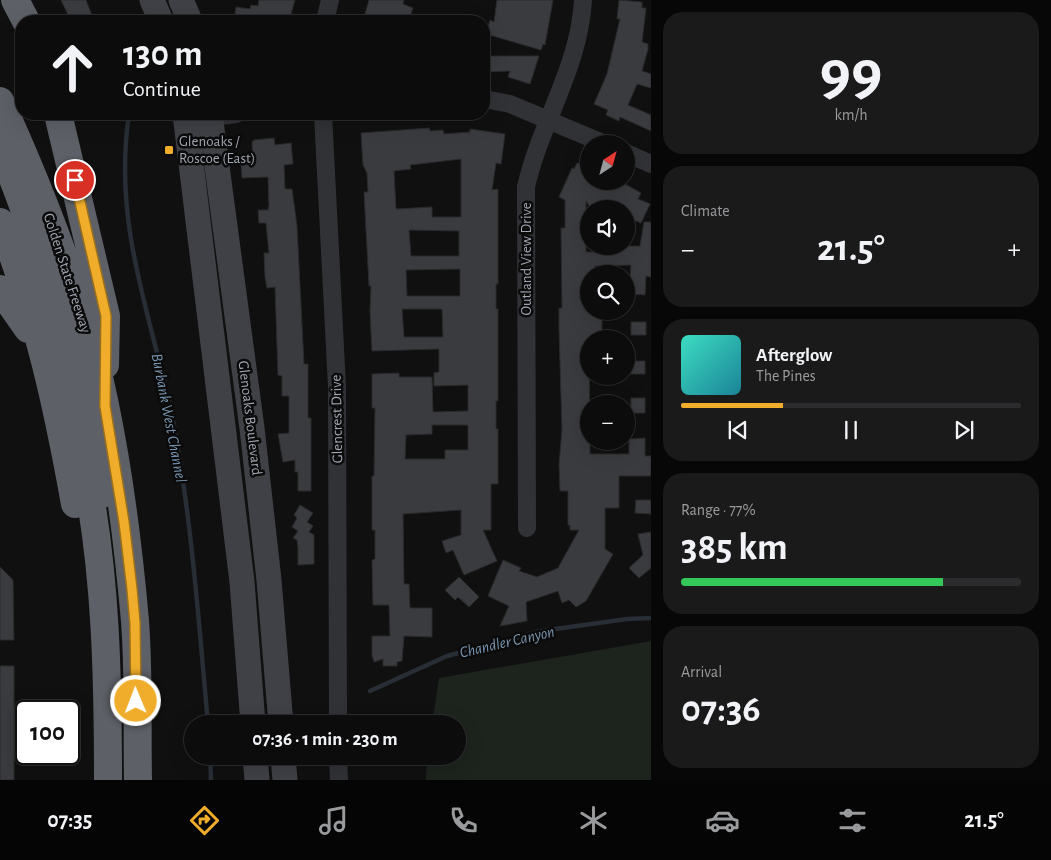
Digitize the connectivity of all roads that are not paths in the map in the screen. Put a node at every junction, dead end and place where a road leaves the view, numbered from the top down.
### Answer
1 (15, 0) edge
2 (152, 0) edge
3 (182, 0) edge
4 (330, 0) edge
5 (583, 0) edge
6 (23, 15) edge
7 (158, 15) edge
8 (188, 15) edge
9 (326, 15) edge
10 (490, 100) edge
11 (0, 101) edge
12 (59, 120) edge
13 (186, 120) edge
14 (211, 120) edge
15 (323, 120) edge
16 (550, 120) junction
17 (584, 135) edge
18 (0, 148) edge
19 (635, 157) edge
20 (651, 164) edge
21 (0, 178) edge
22 (0, 222) edge
23 (0, 290) edge
24 (40, 344) junction
25 (105, 406) junction
26 (527, 528) dead end
27 (252, 715) edge
28 (280, 715) edge
29 (338, 715) edge
30 (256, 765) edge
31 (284, 765) edge
32 (338, 765) edge
33 (90, 780) edge
34 (108, 780) edge
35 (119, 780) edge
36 (138, 780) edge
37 (257, 780) edge
38 (285, 780) edge
39 (338, 780) edge

1 - 6 highway
2 - 7 main road
3 - 8 main road
4 - 9 street
5 - 16 street, Outland View Drive
10 - 16 street
11 - 25 highway, Golden State Freeway
12 - 25 highway
13 - 27 main road, Glenoaks Boulevard
14 - 28 main road, Glenoaks Boulevard
15 - 29 street, Glencrest Drive
16 - 17 street
16 - 26 street, Outland View Drive
18 - 35 highway
19 - 20 street
21 - 34 highway
22 - 24 highway
23 - 24 highway
24 - 33 highway
25 - 36 highway, Golden State Freeway
30 - 37 main road
31 - 38 main road
32 - 39 street

